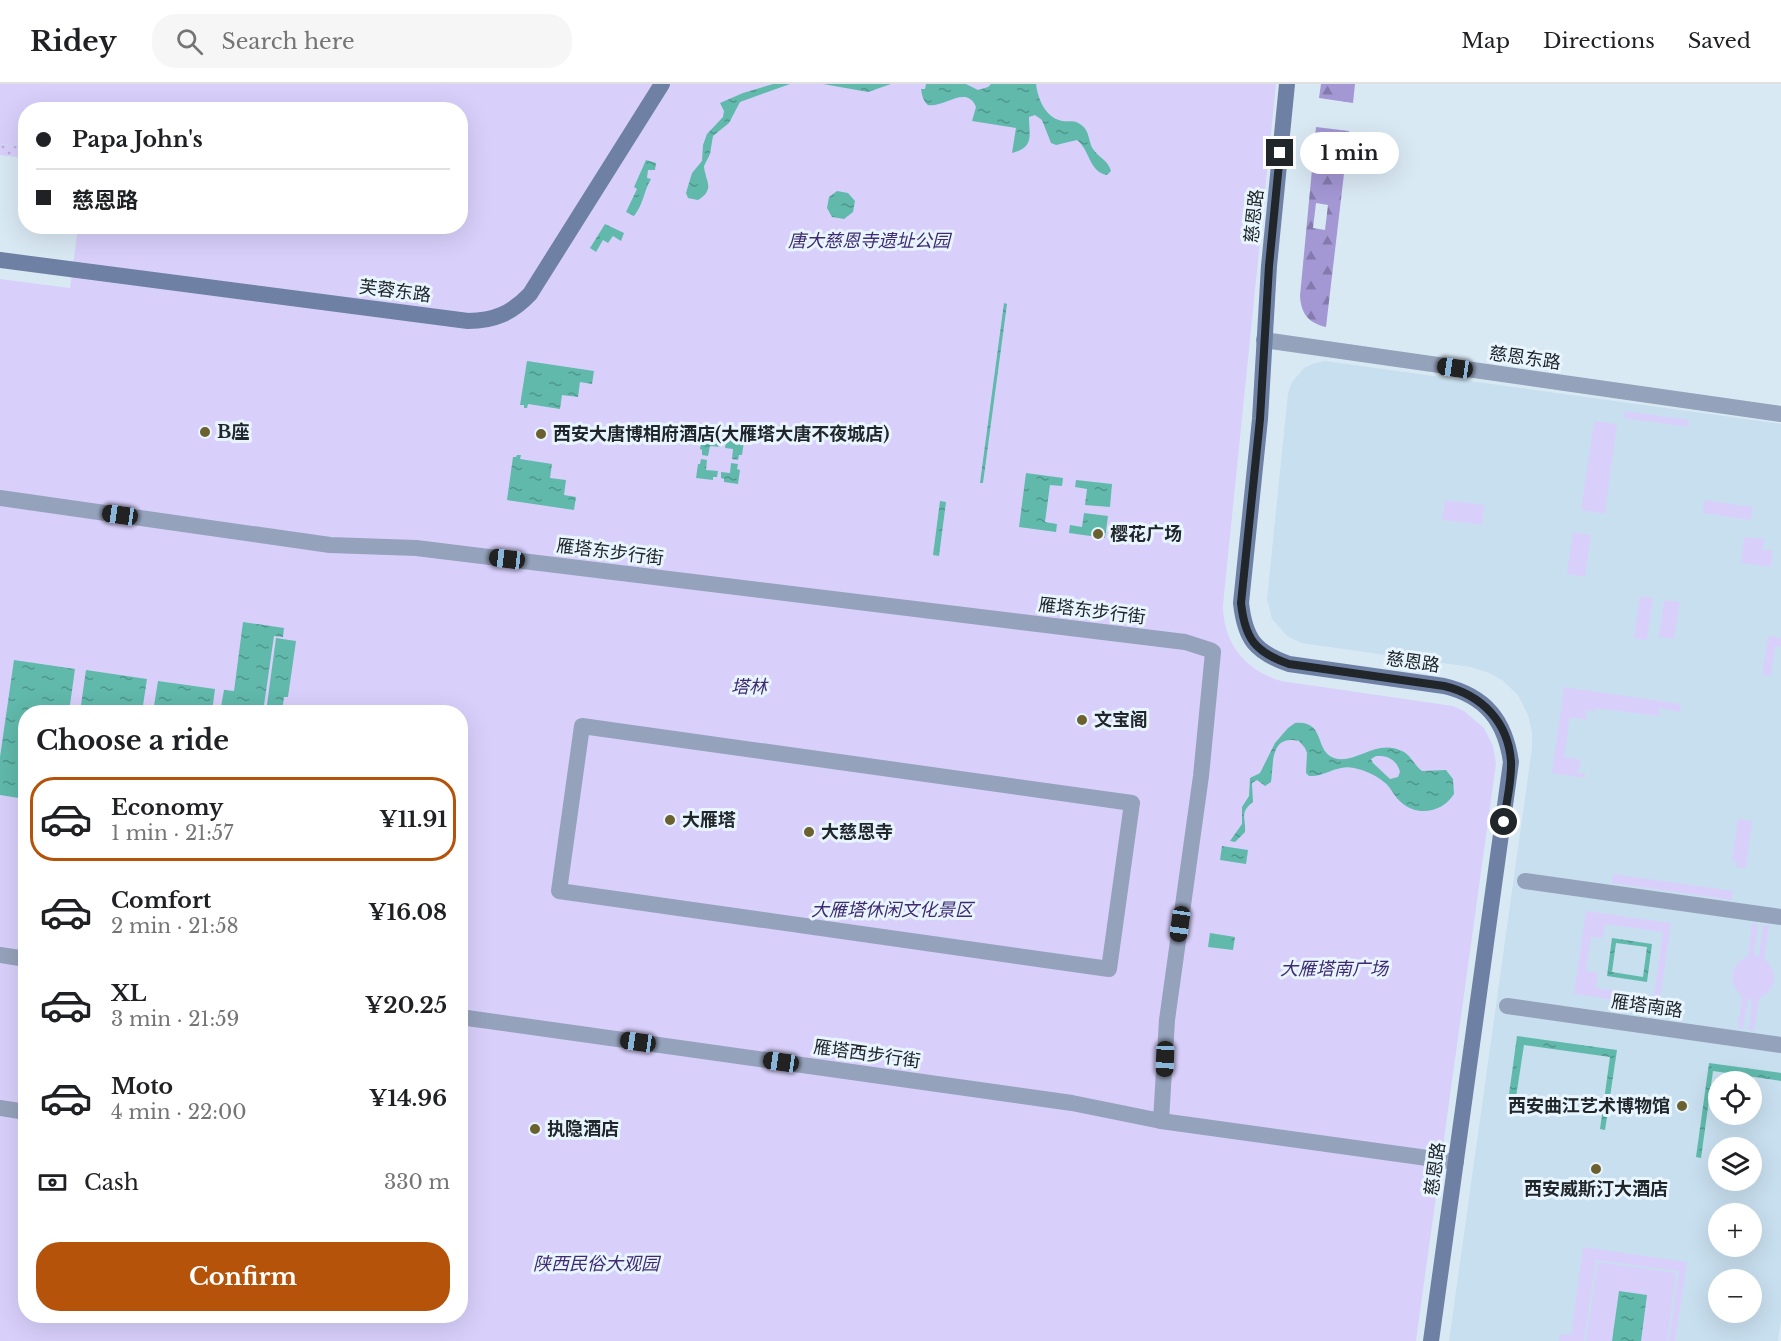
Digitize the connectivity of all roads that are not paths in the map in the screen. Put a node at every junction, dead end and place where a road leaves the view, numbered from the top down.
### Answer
1 (662, 84) edge
2 (1287, 84) edge
3 (0, 260) edge
4 (1264, 340) junction
5 (1781, 414) edge
6 (0, 498) edge
7 (582, 726) joint
8 (1525, 881) dead end
9 (1781, 917) edge
10 (0, 955) edge
11 (18, 958) edge
12 (1507, 1006) dead end
13 (468, 1018) edge
14 (1781, 1045) edge
15 (0, 1108) edge
16 (18, 1111) edge
17 (1161, 1121) junction
18 (1456, 1162) junction
19 (1431, 1341) edge

1 - 3 main road, 芙蓉东路
2 - 4 main road, 慈恩路
4 - 5 street, 慈恩东路
4 - 18 main road, 慈恩路
6 - 17 street, 雁塔东步行街
7 - 7 street
8 - 9 street
10 - 11 street
12 - 14 street, 雁塔南路
13 - 17 street, 雁塔西步行街
15 - 16 street
17 - 18 street, 雁塔西步行街
18 - 19 main road, 慈恩路

